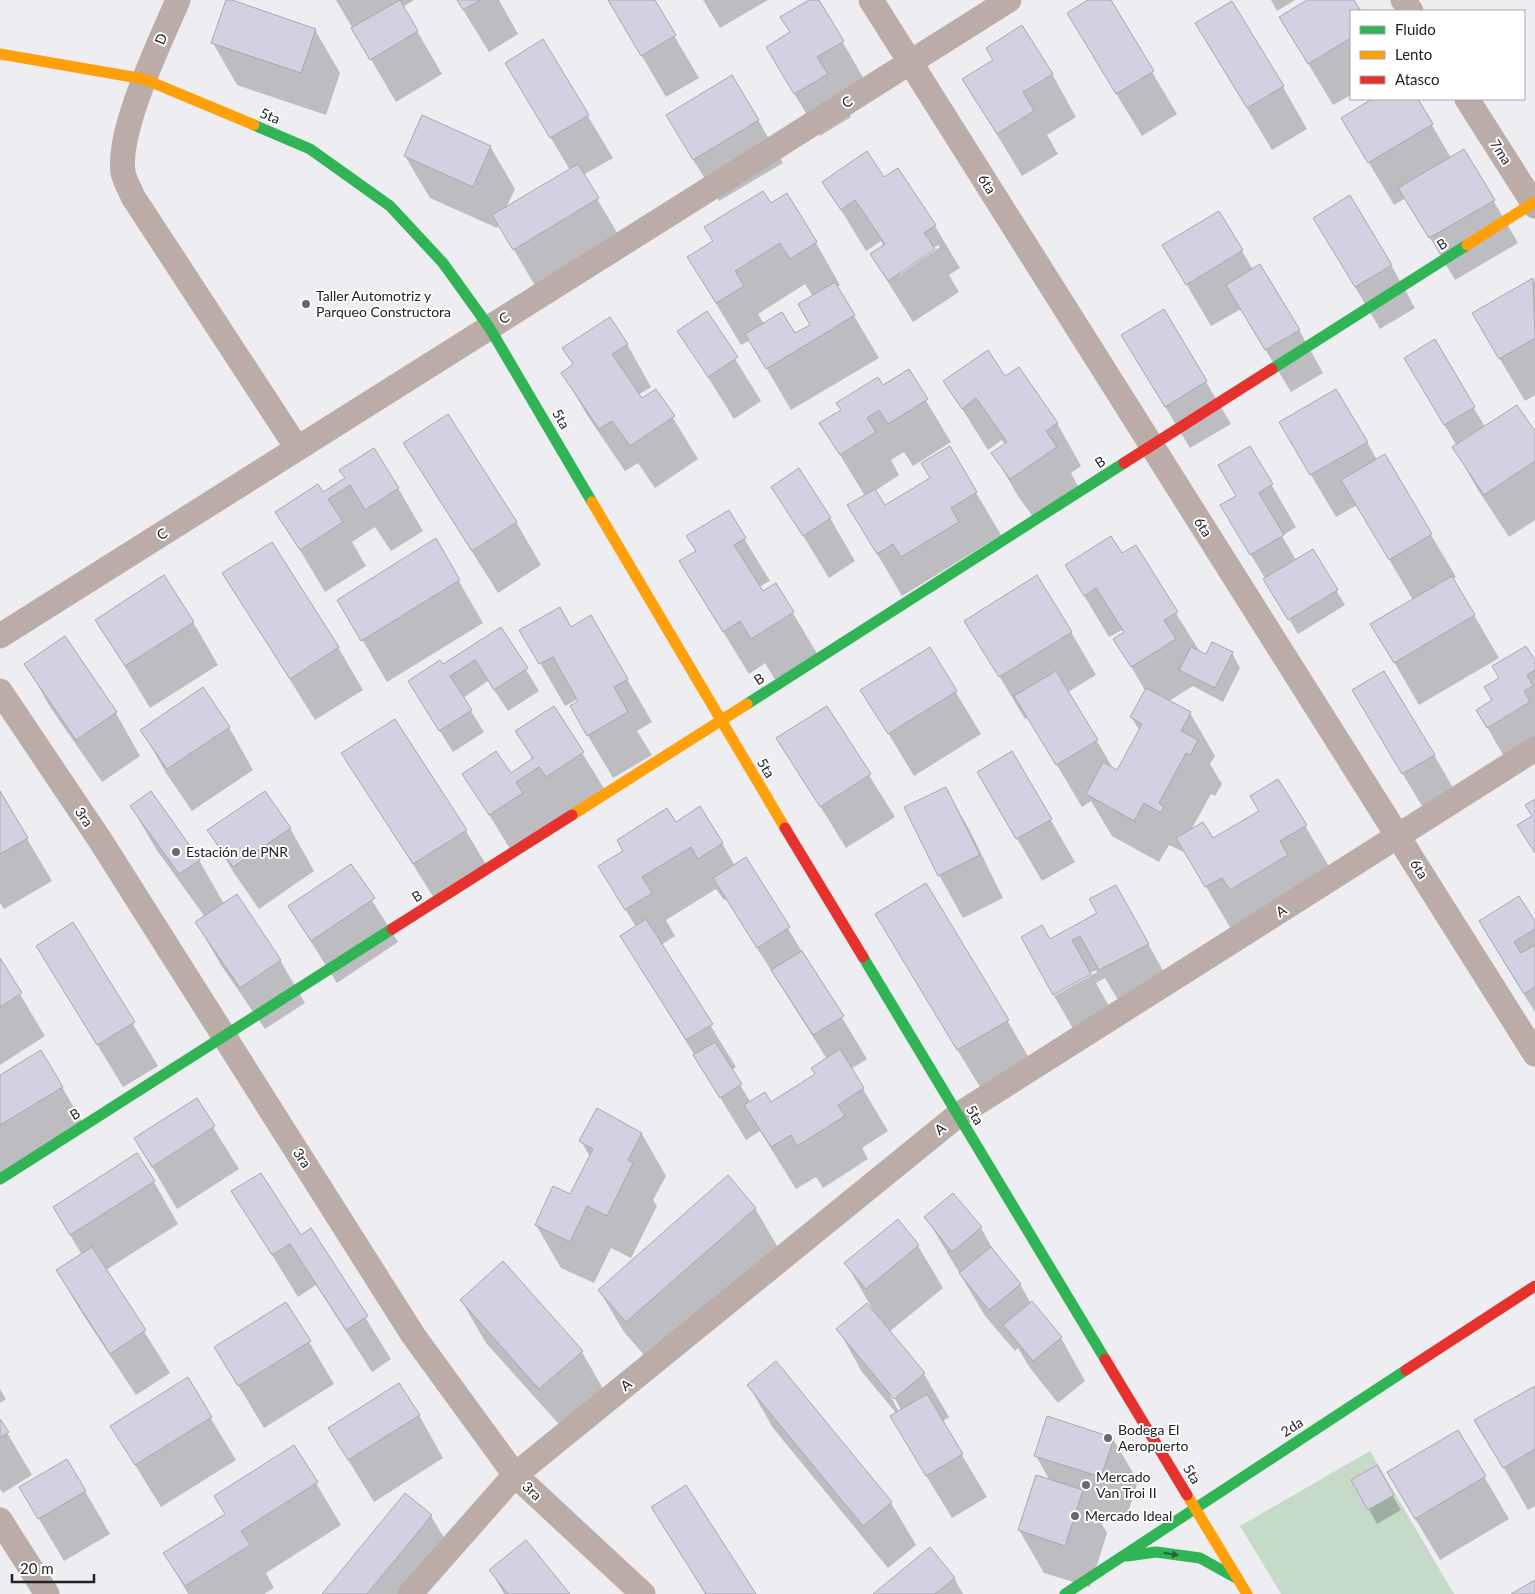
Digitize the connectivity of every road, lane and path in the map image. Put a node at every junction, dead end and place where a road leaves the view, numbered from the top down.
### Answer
1 (178, 0) edge
2 (871, 0) edge
3 (1009, 0) edge
4 (0, 54) edge
5 (910, 62) junction
6 (144, 79) junction
7 (1467, 100) edge
8 (1534, 205) edge
9 (489, 327) junction
10 (1152, 446) junction
11 (297, 448) junction
12 (0, 636) edge
13 (0, 691) edge
14 (721, 721) junction
15 (1535, 749) edge
16 (1398, 837) junction
17 (226, 1036) junction
18 (1535, 1054) edge
19 (958, 1114) junction
20 (0, 1179) edge
21 (1535, 1286) edge
22 (515, 1475) junction
23 (1196, 1508) junction
24 (0, 1520) edge
25 (1123, 1556) junction
26 (1238, 1579) junction
27 (47, 1594) edge
28 (410, 1594) edge
29 (643, 1594) edge
30 (1065, 1594) edge
31 (1247, 1594) edge

1 - 6 street, D
2 - 5 street, 6ta
3 - 5 street, C
4 - 6 street, 5ta
5 - 9 street, C
5 - 10 street, 6ta
6 - 9 street, 5ta
6 - 11 street, D
7 - 8 street, 7ma
8 - 10 street, B
9 - 11 street, C
9 - 14 street, 5ta
10 - 14 street, B
10 - 16 street, 6ta
11 - 12 street, C
13 - 17 street, 3ra
14 - 17 street, B
14 - 19 street, 5ta
15 - 16 street, A
16 - 18 street, 6ta
16 - 19 street, A
17 - 20 street, B
17 - 22 street, 3ra
19 - 22 street, A
19 - 23 street, 5ta
21 - 23 street, 2da
22 - 28 street, A
22 - 29 street, 3ra
23 - 25 street, 2da
23 - 26 street, 5ta
24 - 27 street
25 -> 26 street
25 - 30 street, 2da
26 - 31 street, 5ta

